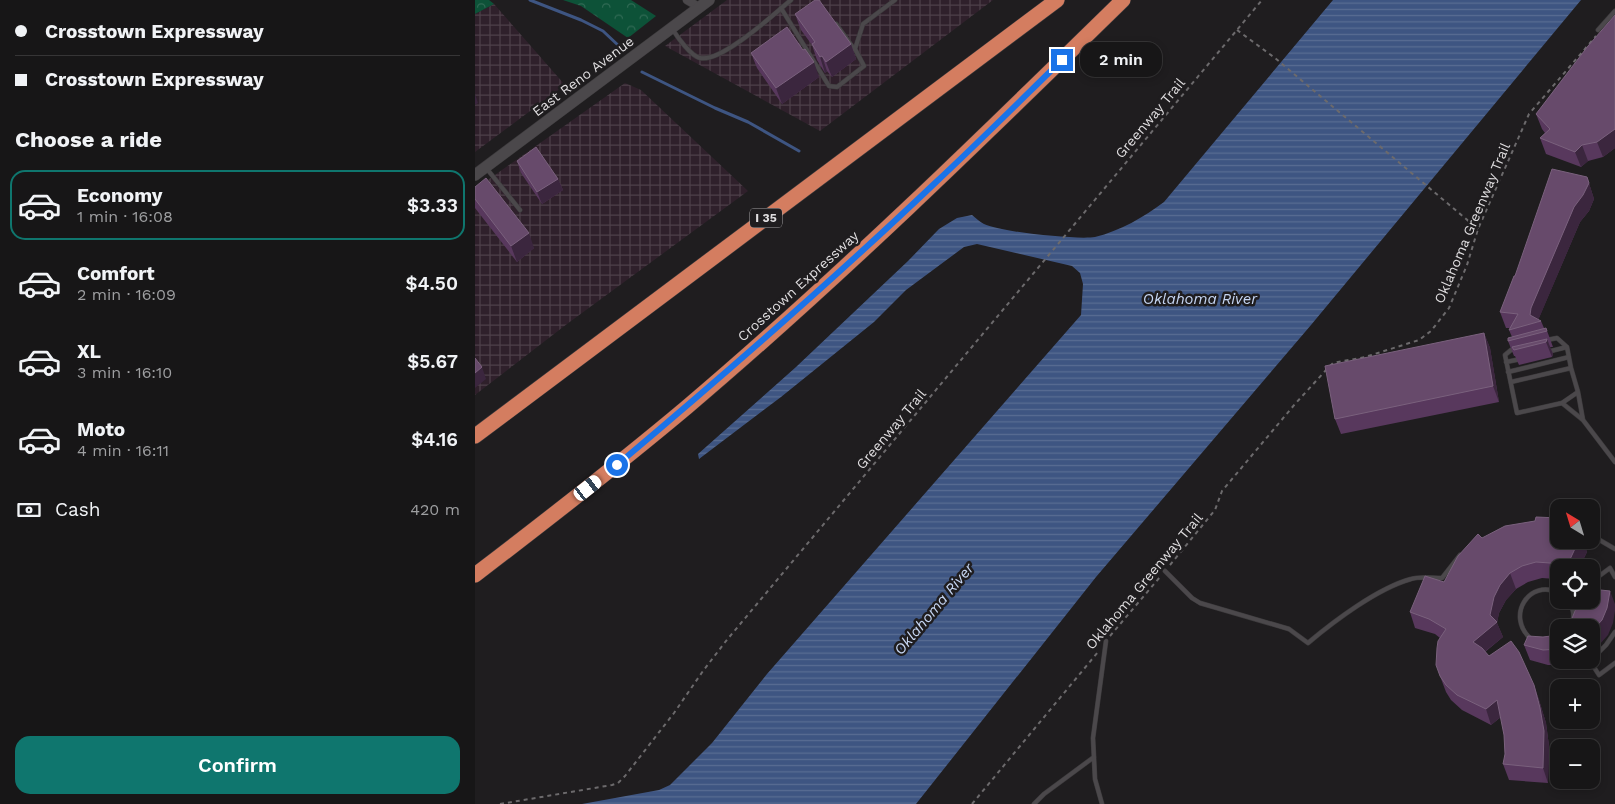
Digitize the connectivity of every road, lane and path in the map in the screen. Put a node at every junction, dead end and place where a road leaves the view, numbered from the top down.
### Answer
1 (687, 0) edge
2 (709, 0) edge
3 (791, 0) edge
4 (895, 0) edge
5 (1057, 0) edge
6 (1123, 0) edge
7 (1262, 0) edge
8 (699, 7) junction
9 (780, 9) junction
10 (1615, 11) edge
11 (834, 21) edge
12 (671, 29) junction
13 (1237, 30) junction
14 (1598, 30) dead end
15 (1597, 36) edge
16 (855, 49) junction
17 (486, 167) junction
18 (475, 176) edge
19 (520, 210) dead end
20 (1478, 229) junction
21 (1539, 342) edge
22 (1521, 347) edge
23 (1567, 347) junction
24 (1541, 354) edge
25 (1569, 357) junction
26 (1523, 358) edge
27 (1506, 362) junction
28 (1571, 368) junction
29 (1508, 372) junction
30 (1511, 382) junction
31 (1578, 392) junction
32 (1562, 403) junction
33 (1583, 420) junction
34 (475, 436) edge
35 (1615, 462) edge
36 (1600, 540) edge
37 (1615, 549) edge
38 (1467, 550) edge
39 (1615, 564) edge
40 (1610, 568) junction
41 (1165, 571) junction
42 (475, 575) edge
43 (1600, 575) edge
44 (1615, 577) edge
45 (1550, 591) edge
46 (1615, 632) edge
47 (1106, 641) junction
48 (1536, 642) edge
49 (1600, 651) edge
50 (1615, 663) edge
51 (1595, 669) edge
52 (1094, 757) junction
53 (500, 804) edge
54 (972, 804) edge
55 (1034, 804) edge
56 (1102, 804) edge

1 - 8 street
2 - 8 main road, East Reno Avenue
3 - 9 lane
4 - 16 lane
5 - 34 highway, I 35
6 - 42 highway, Crosstown Expressway
7 - 13 path, Greenway Trail
8 - 12 main road, East Reno Avenue
9 - 12 lane
9 - 16 lane
10 - 14 lane
11 - 16 lane
12 - 17 main road, East Reno Avenue
13 - 20 path
13 - 53 path, Greenway Trail
15 - 20 path, Oklahoma Greenway Trail
17 - 18 main road, East Reno Avenue
17 - 19 lane
20 - 41 path, Oklahoma Greenway Trail
21 - 23 lane
22 - 27 lane
23 - 24 lane
23 - 25 lane
25 - 28 lane
25 - 29 lane
26 - 27 lane
27 - 29 lane
28 - 30 lane
28 - 31 lane
29 - 30 lane
30 - 32 lane
31 - 32 lane
31 - 33 lane
32 - 33 lane
33 - 35 lane
36 - 37 lane
38 - 41 lane
39 - 40 lane
40 - 43 lane
40 - 44 lane
41 - 47 path, Oklahoma Greenway Trail
45 - 48 lane
46 - 49 lane
47 - 52 lane
47 - 54 path, Oklahoma Greenway Trail
50 - 51 lane
52 - 55 lane
52 - 56 lane

